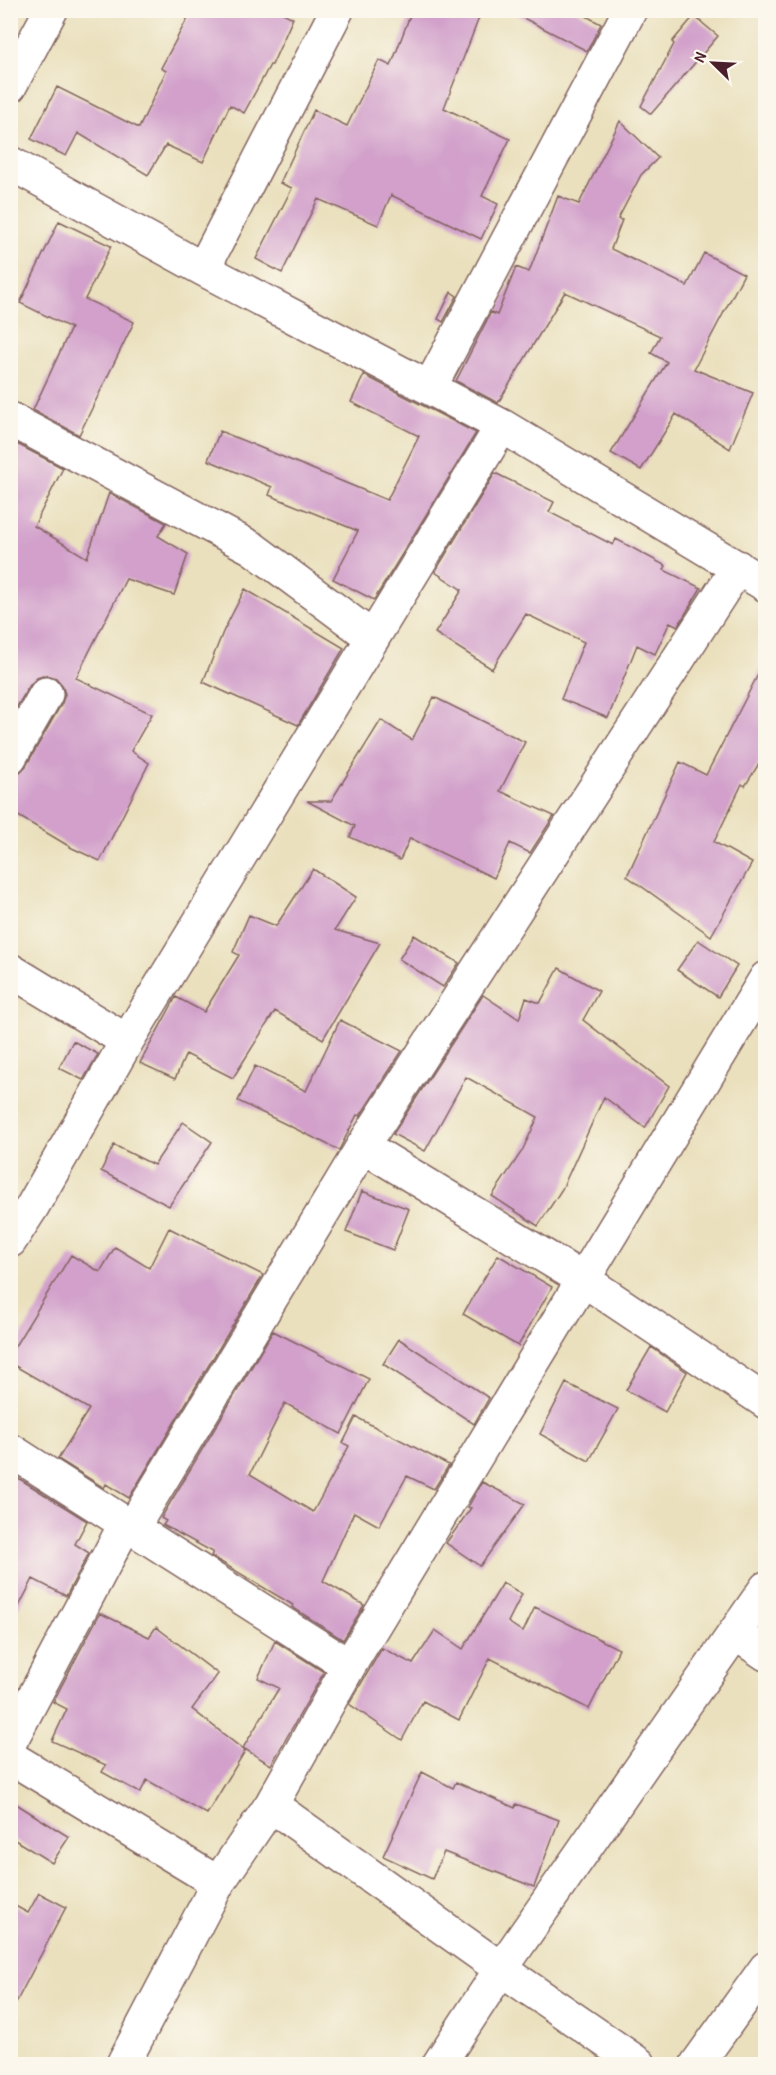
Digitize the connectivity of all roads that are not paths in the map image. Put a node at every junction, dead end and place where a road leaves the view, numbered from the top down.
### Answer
1 (51, 10) edge
2 (337, 10) edge
3 (630, 10) edge
4 (10, 86) edge
5 (10, 163) edge
6 (203, 269) junction
7 (430, 387) junction
8 (10, 419) edge
9 (502, 426) junction
10 (738, 567) junction
11 (765, 585) edge
12 (372, 638) junction
13 (46, 694) dead end
14 (10, 757) edge
15 (10, 970) edge
16 (765, 978) edge
17 (127, 1041) junction
18 (363, 1146) junction
19 (10, 1241) edge
20 (584, 1280) junction
21 (765, 1402) edge
22 (10, 1450) edge
23 (130, 1525) junction
24 (765, 1588) edge
25 (735, 1633) junction
26 (765, 1654) edge
27 (349, 1666) junction
28 (10, 1742) edge
29 (10, 1757) edge
30 (271, 1805) junction
31 (218, 1883) junction
32 (765, 1968) edge
33 (501, 1969) junction
34 (123, 2064) edge
35 (440, 2064) edge
36 (639, 2064) edge
37 (697, 2064) edge

1 - 4 street
2 - 6 street
3 - 7 street
5 - 6 street
6 - 7 street
7 - 9 street
8 - 12 street
9 - 10 street
9 - 12 street
10 - 11 street
10 - 18 street
12 - 17 street
13 - 14 street
15 - 17 street
16 - 20 street
17 - 19 street
18 - 20 street
18 - 23 street
20 - 21 street
20 - 27 street
22 - 23 street
23 - 27 street
23 - 28 street
24 - 25 street
25 - 26 street
25 - 33 street
27 - 30 street
29 - 31 street
30 - 31 street
30 - 33 street
31 - 34 street
32 - 37 street
33 - 35 street
33 - 36 street

